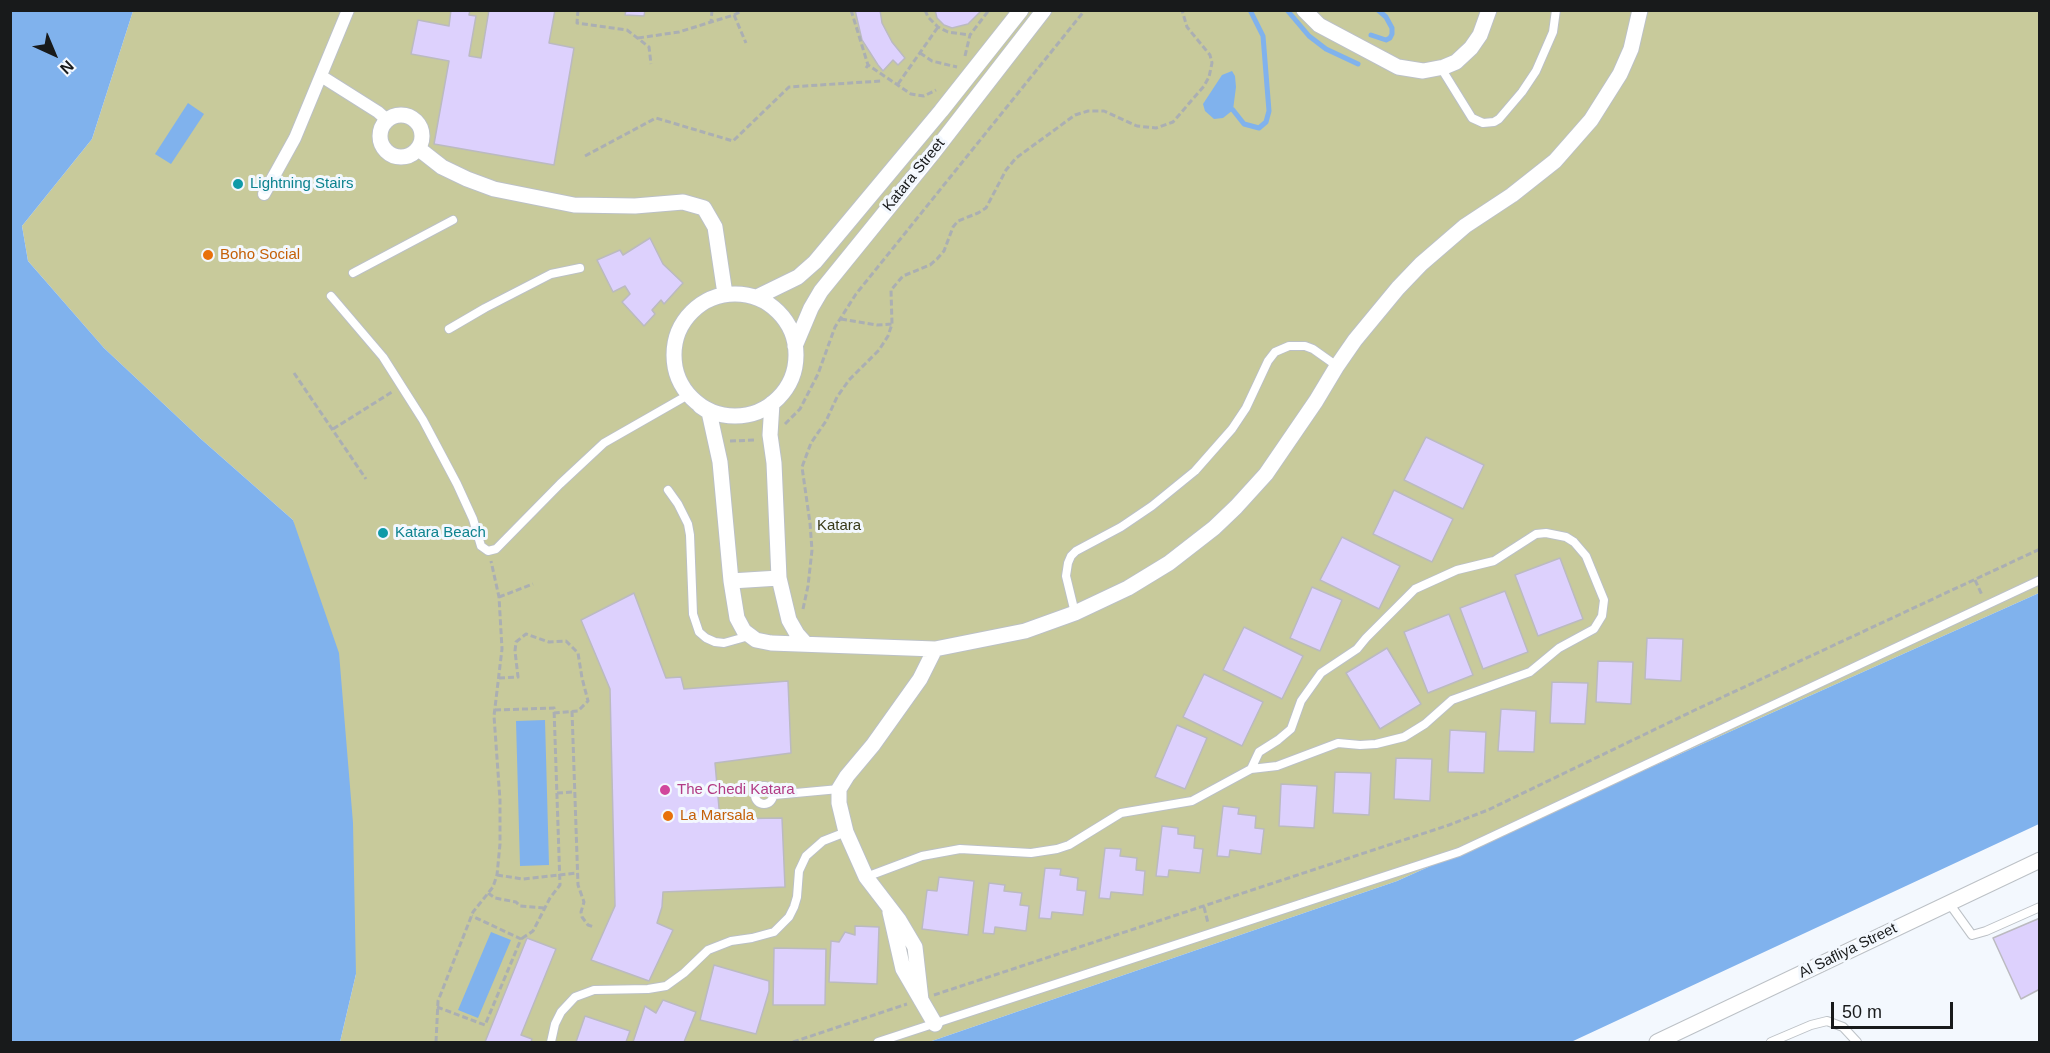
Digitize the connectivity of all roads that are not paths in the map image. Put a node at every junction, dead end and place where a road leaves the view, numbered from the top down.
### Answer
1 (348, 10) edge
2 (1021, 10) edge
3 (1044, 10) edge
4 (1304, 10) edge
5 (1490, 10) edge
6 (1556, 10) edge
7 (1640, 10) edge
8 (1440, 68) junction
9 (321, 76) junction
10 (387, 120) junction
11 (419, 149) junction
12 (264, 194) dead end
13 (453, 220) dead end
14 (580, 268) dead end
15 (353, 273) dead end
16 (725, 294) junction
17 (331, 296) dead end
18 (757, 297) junction
19 (448, 329) dead end
20 (795, 346) junction
21 (1337, 366) junction
22 (688, 395) junction
23 (772, 403) junction
24 (700, 406) junction
25 (668, 490) dead end
26 (779, 578) junction
27 (2040, 580) edge
28 (731, 581) junction
29 (1075, 613) junction
30 (749, 636) junction
31 (801, 639) junction
32 (935, 649) junction
33 (1251, 769) junction
34 (839, 789) junction
35 (774, 795) dead end
36 (846, 832) junction
37 (2040, 860) edge
38 (866, 877) junction
39 (1949, 903) junction
40 (2040, 907) edge
41 (935, 1024) junction
42 (550, 1042) edge
43 (878, 1042) edge
44 (1657, 1042) edge
45 (1771, 1042) edge
46 (1857, 1042) edge

1 - 9 street
2 - 18 street, Katara Street
3 - 20 street, Katara Street
4 - 8 street
5 - 8 street
6 - 8 lane
7 - 21 street
9 - 10 street
9 - 12 street
10 - 11 street
10 - 11 street
11 - 16 street
13 - 15 lane
14 - 19 lane
16 - 18 street
16 - 22 street
17 - 22 lane
18 - 20 street
20 - 23 street
21 - 29 street
21 - 29 lane
22 - 24 street
23 - 24 street
23 - 26 street
24 - 28 street
25 - 30 lane
26 - 28 street
26 - 31 street
27 - 41 lane
28 - 30 street
29 - 32 street
30 - 31 street
31 - 32 street
32 - 34 street
33 - 33 lane
33 - 38 lane
34 - 35 lane
34 - 36 street
36 - 38 street
36 - 42 lane
37 - 39 street, Al Safliya Street
38 - 41 street
39 - 40 lane
39 - 44 street, Al Safliya Street
41 - 43 lane
45 - 46 lane

